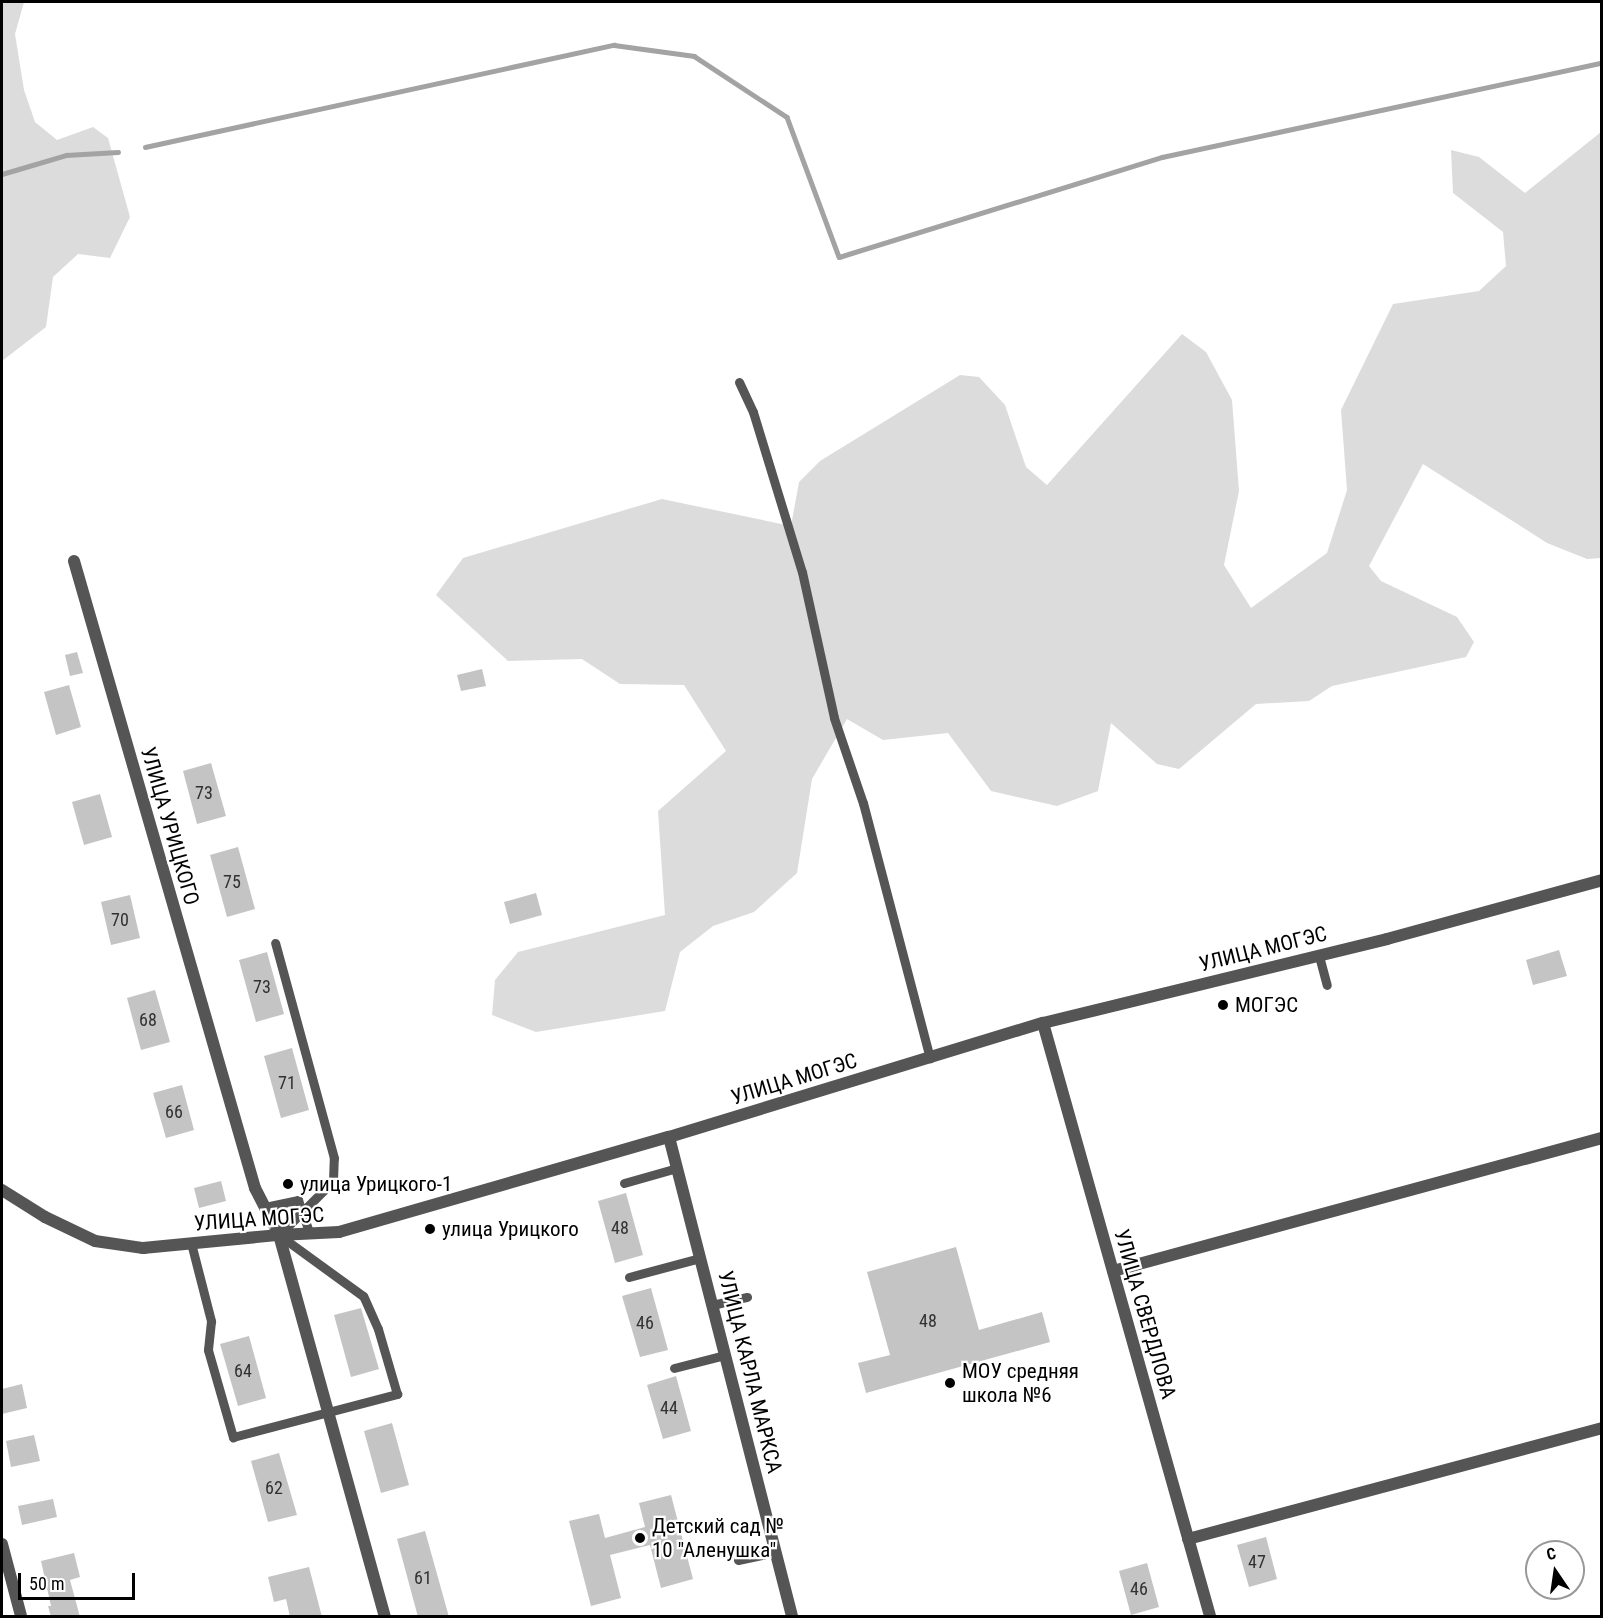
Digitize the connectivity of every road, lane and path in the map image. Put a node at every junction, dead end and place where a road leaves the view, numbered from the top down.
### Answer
1 (739, 382) dead end
2 (74, 561) dead end
3 (1602, 880) edge
4 (275, 943) dead end
5 (1319, 956) junction
6 (1327, 984) dead end
7 (1043, 1023) junction
8 (930, 1059) junction
9 (669, 1137) junction
10 (1602, 1138) edge
11 (677, 1168) junction
12 (624, 1183) dead end
13 (2, 1190) edge
14 (265, 1207) junction
15 (303, 1213) junction
16 (310, 1234) junction
17 (279, 1235) junction
18 (191, 1243) junction
19 (700, 1258) junction
20 (1113, 1271) junction
21 (629, 1277) dead end
22 (747, 1297) dead end
23 (712, 1305) junction
24 (725, 1355) junction
25 (674, 1368) dead end
26 (328, 1413) junction
27 (1602, 1428) edge
28 (1188, 1539) junction
29 (2, 1544) edge
30 (776, 1552) junction
31 (738, 1560) dead end
32 (21, 1617) edge
33 (385, 1617) edge
34 (792, 1617) edge
35 (1210, 1617) edge

1 - 8 lane
2 - 14 street, УЛИЦА УРИЦКОГО
3 - 5 street, УЛИЦА МОГЭС
4 - 15 lane
5 - 6 lane
5 - 7 street, УЛИЦА МОГЭС
7 - 8 street, УЛИЦА МОГЭС
7 - 20 street, УЛИЦА СВЕРДЛОВА
8 - 9 street, УЛИЦА МОГЭС
9 - 11 street, УЛИЦА КАРЛА МАРКСА
9 - 16 street, УЛИЦА МОГЭС
10 - 20 street
11 - 12 lane
11 - 19 street, УЛИЦА КАРЛА МАРКСА
13 - 18 street, УЛИЦА МОГЭС
14 - 15 lane
14 - 17 street, УЛИЦА УРИЦКОГО
15 - 16 lane
15 - 17 lane
16 - 17 street, УЛИЦА МОГЭС
17 - 18 street, УЛИЦА МОГЭС
17 - 26 street, УЛИЦА УРИЦКОГО
17 - 26 lane
18 - 26 lane
19 - 21 lane
19 - 23 street, УЛИЦА КАРЛА МАРКСА
20 - 28 street, УЛИЦА СВЕРДЛОВА
22 - 23 lane
23 - 24 street, УЛИЦА КАРЛА МАРКСА
24 - 25 lane
24 - 30 street, УЛИЦА КАРЛА МАРКСА
26 - 33 street, УЛИЦА УРИЦКОГО
27 - 28 street
28 - 35 street, УЛИЦА СВЕРДЛОВА
29 - 32 street
30 - 31 lane
30 - 34 street, УЛИЦА КАРЛА МАРКСА

